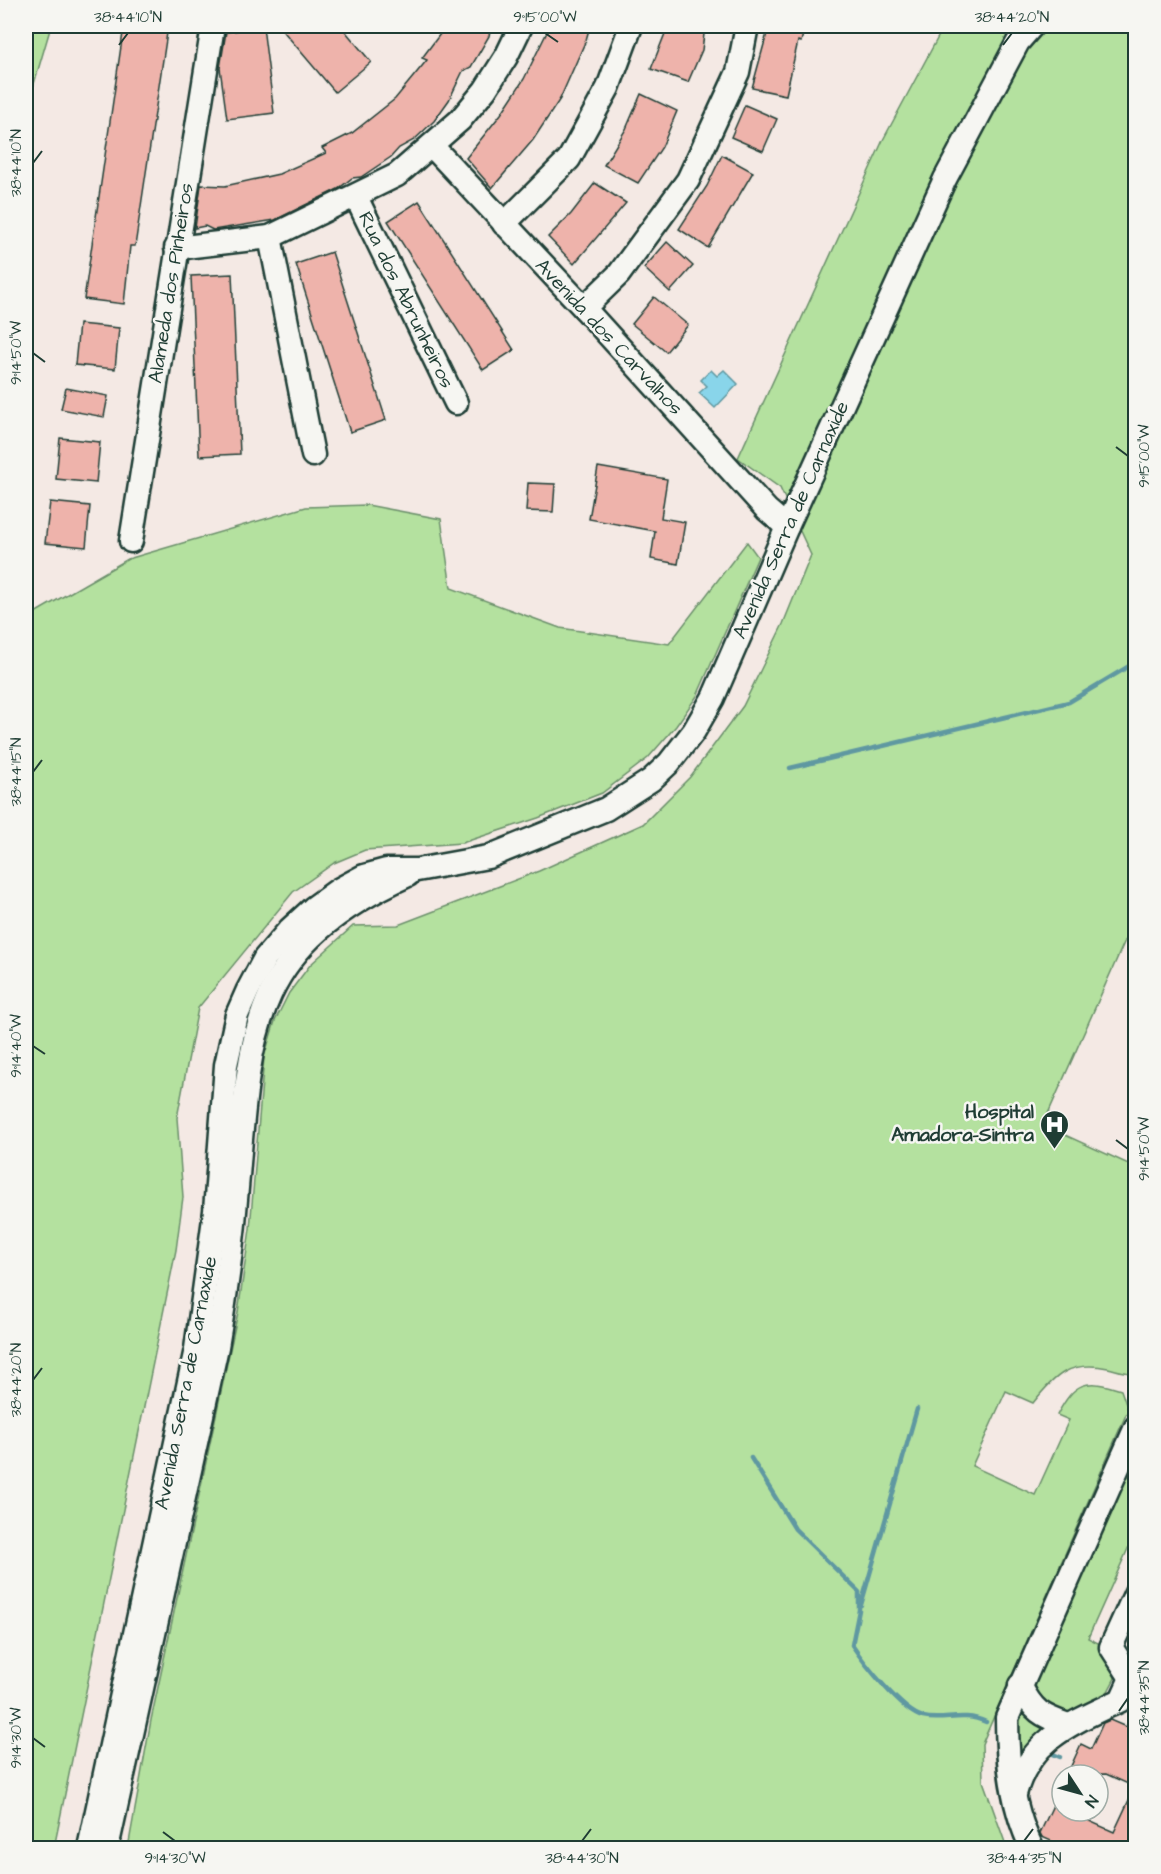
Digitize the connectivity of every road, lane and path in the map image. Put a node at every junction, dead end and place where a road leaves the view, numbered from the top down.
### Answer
1 (213, 26) edge
2 (521, 26) edge
3 (631, 26) edge
4 (747, 26) edge
5 (1032, 26) edge
6 (432, 146) junction
7 (356, 197) junction
8 (504, 224) junction
9 (270, 237) junction
10 (176, 248) junction
11 (584, 308) junction
12 (456, 403) dead end
13 (313, 455) dead end
14 (787, 527) junction
15 (131, 541) dead end
16 (417, 870) junction
17 (1136, 1427) edge
18 (1136, 1592) edge
19 (1133, 1672) edge
20 (1020, 1685) junction
21 (1068, 1725) junction
22 (1014, 1799) junction
23 (89, 1848) edge
24 (107, 1848) edge
25 (1032, 1848) edge

1 - 10 street, Alameda dos Pinheiros
2 - 6 street
3 - 8 street
4 - 11 street
5 - 14 street, Avenida Serra de Carnaxide
6 - 7 street
6 - 8 street, Avenida dos Carvalhos
7 - 9 street
7 - 12 street, Rua dos Abrunheiros
8 - 11 street, Avenida dos Carvalhos
9 - 10 street
9 - 13 street
10 - 15 street, Alameda dos Pinheiros
11 - 14 street, Avenida dos Carvalhos
14 - 16 street, Avenida Serra de Carnaxide
16 - 23 street, Avenida Serra de Carnaxide
16 - 24 street, Avenida Serra de Carnaxide
17 - 20 street
18 - 19 street
19 - 21 street
20 - 21 street
20 - 22 street
21 - 22 street
22 - 25 street

